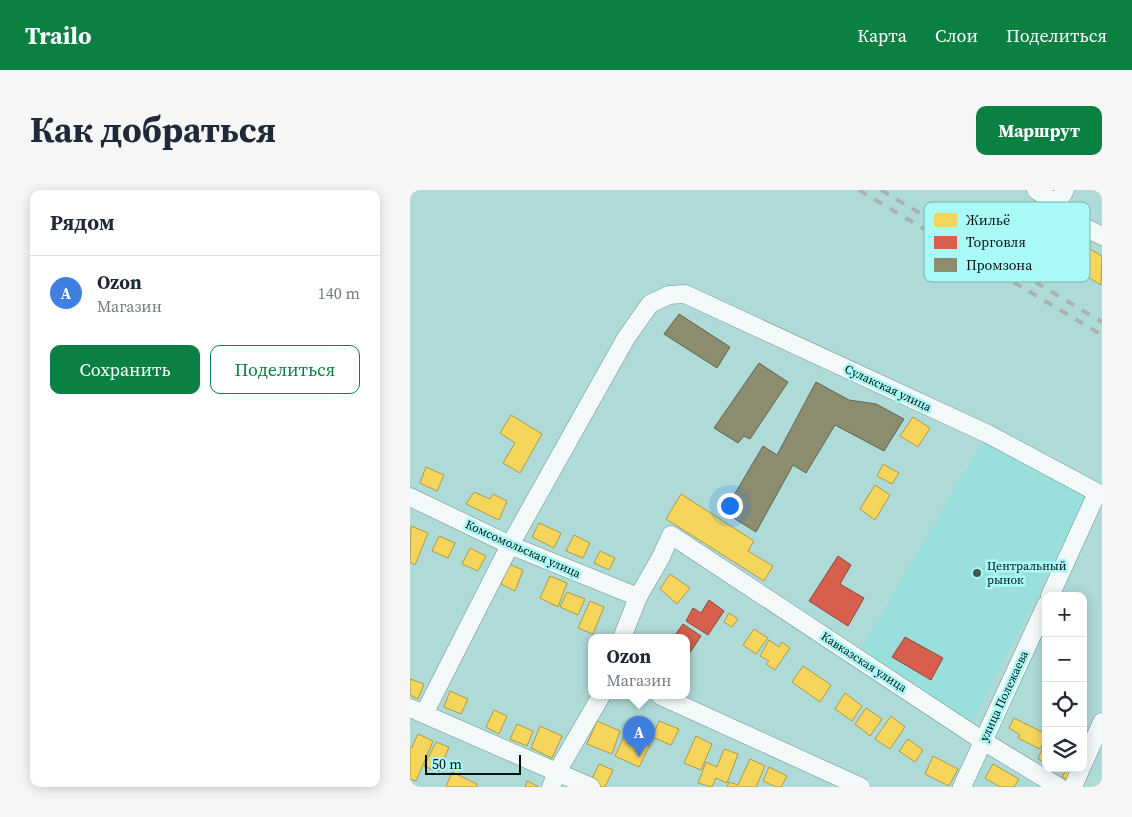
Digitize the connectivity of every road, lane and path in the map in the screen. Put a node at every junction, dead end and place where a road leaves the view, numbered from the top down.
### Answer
1 (1036, 190) edge
2 (1061, 197) edge
3 (1090, 230) edge
4 (1102, 236) edge
5 (1099, 494) edge
6 (410, 497) edge
7 (510, 545) junction
8 (1052, 592) edge
9 (638, 597) junction
10 (1042, 614) edge
11 (624, 634) edge
12 (599, 699) edge
13 (668, 699) edge
14 (417, 711) edge
15 (1102, 722) edge
16 (983, 741) junction
17 (1087, 755) edge
18 (1079, 772) edge
19 (554, 779) edge
20 (591, 787) edge
21 (861, 787) edge
22 (962, 787) edge
23 (1059, 787) edge
24 (1073, 787) edge

1 - 2 street
3 - 4 street
5 - 7 street, Сулакская улица
5 - 8 street
6 - 7 street, Комсомольская улица
7 - 9 street, Комсомольская улица
7 - 14 street
9 - 11 street
9 - 16 street, Кавказская улица
10 - 16 street, улица Полежаева
12 - 19 street
13 - 21 street
14 - 19 street
15 - 17 street
16 - 22 street, улица Полежаева
16 - 23 street, Кавказская улица
18 - 24 street
19 - 20 street

